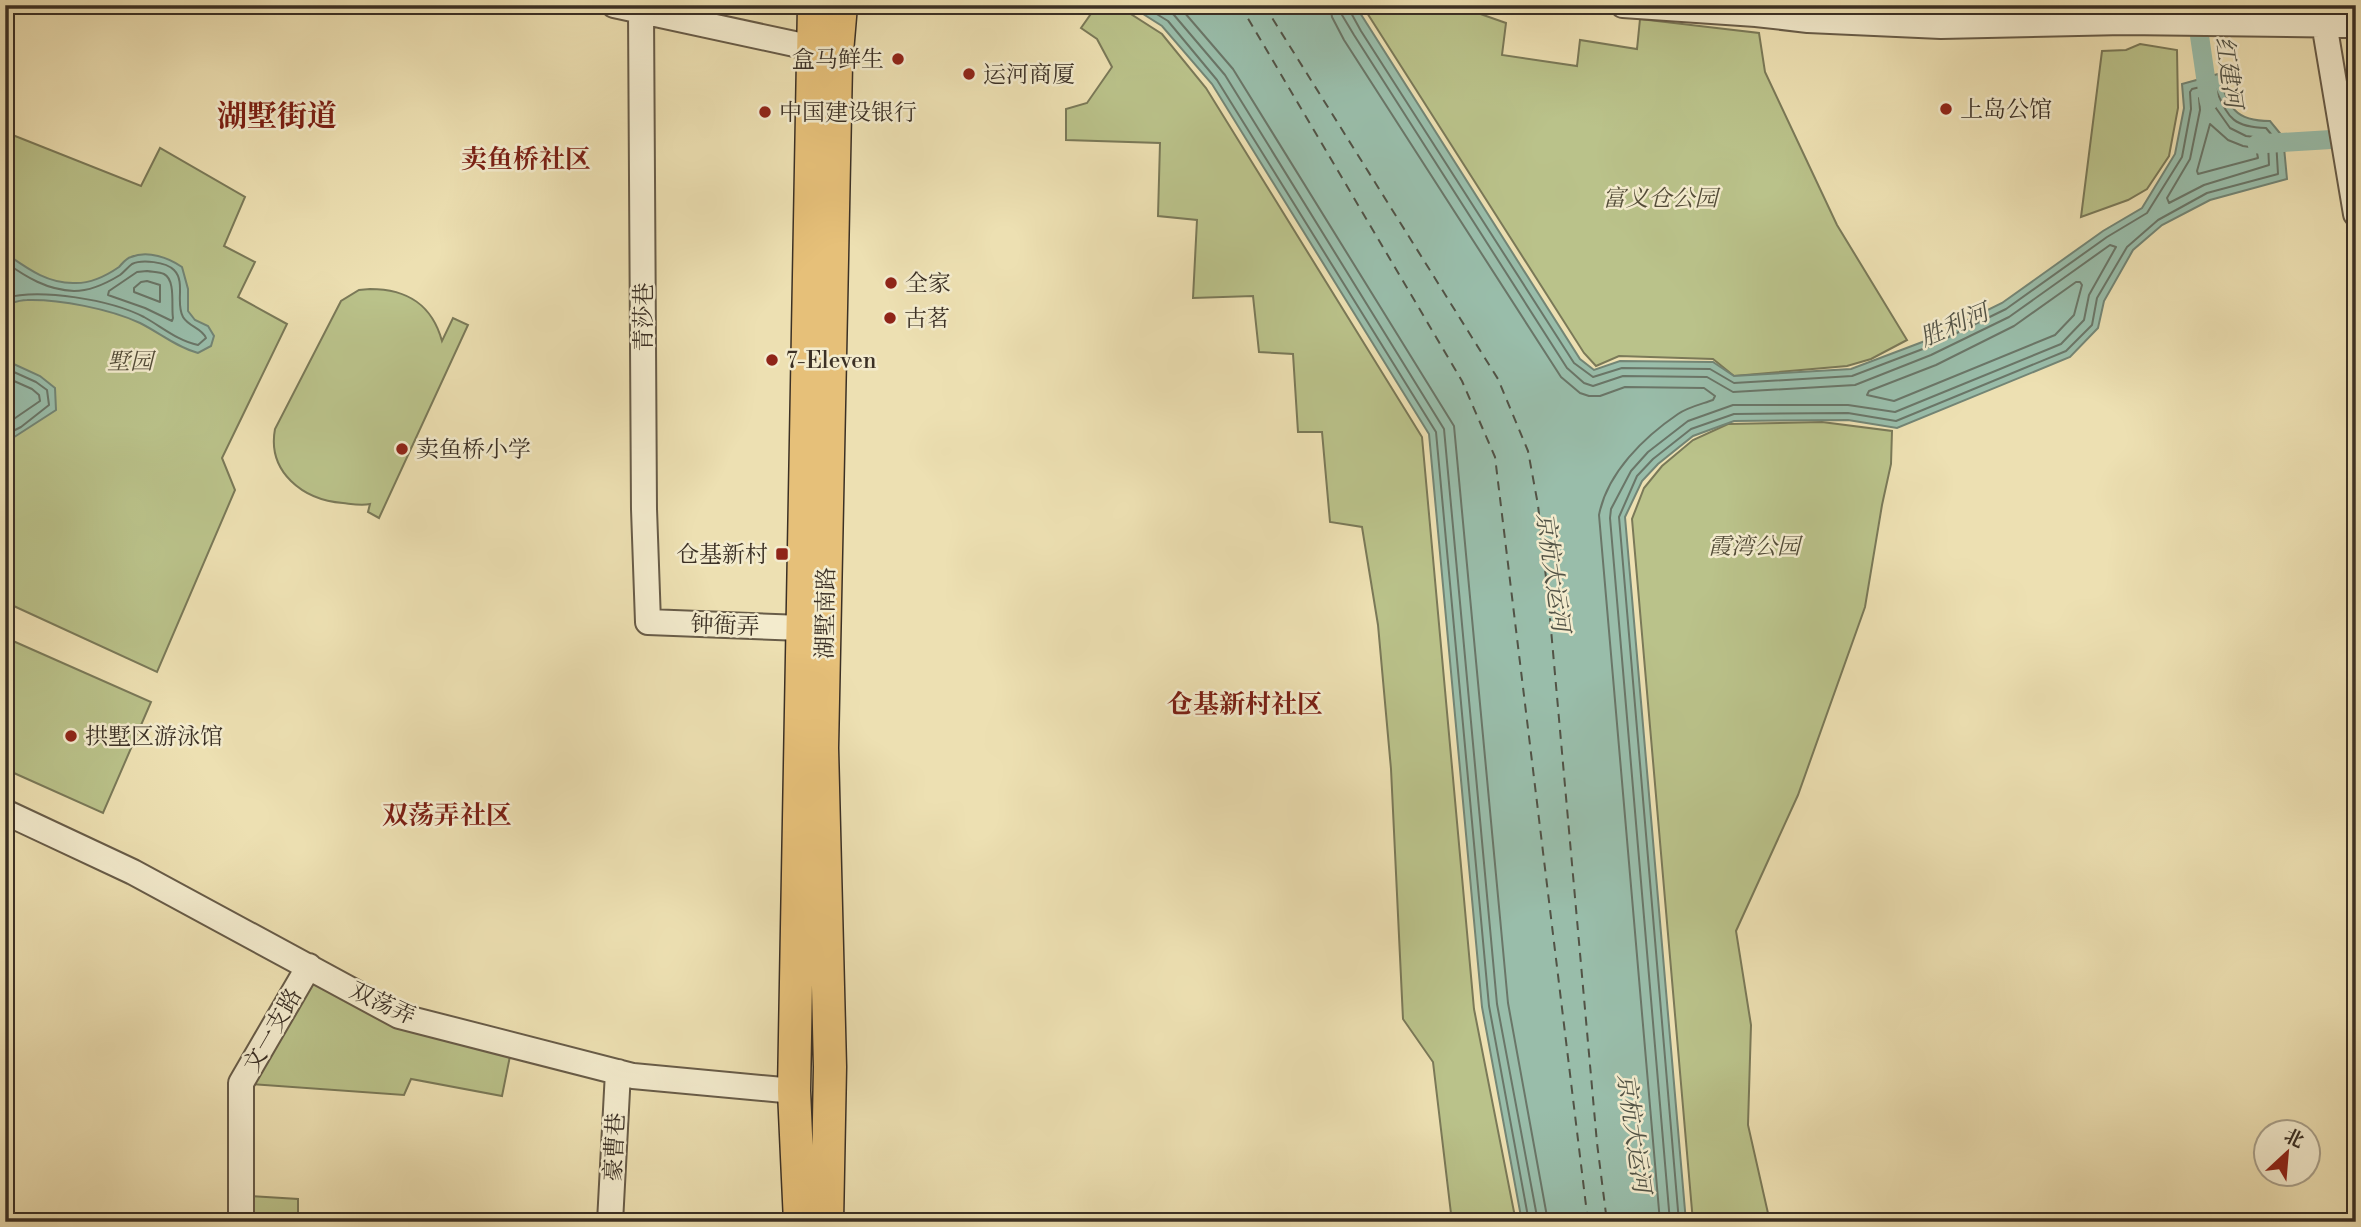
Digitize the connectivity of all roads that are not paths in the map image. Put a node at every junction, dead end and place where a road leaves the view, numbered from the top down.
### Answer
1 (614, 5) edge
2 (814, 5) edge
3 (841, 5) edge
4 (1623, 5) edge
5 (641, 12) junction
6 (2323, 14) edge
7 (2356, 25) edge
8 (814, 48) junction
9 (2356, 214) edge
10 (648, 622) joint
11 (802, 628) junction
12 (5, 812) edge
13 (309, 966) junction
14 (618, 1072) junction
15 (794, 1091) junction
16 (241, 1222) edge
17 (611, 1222) edge
18 (800, 1222) edge
19 (827, 1222) edge

1 - 5 street
2 - 8 main road, 湖墅南路
3 - 19 main road, 湖墅南路
4 - 6 street
5 - 8 street
5 - 10 street, 青莎巷
6 - 7 street
6 - 9 street
8 - 11 main road, 湖墅南路
10 - 11 street, 钟衙弄
11 - 15 main road, 湖墅南路
12 - 13 street, 双荡弄
13 - 14 street, 双荡弄
13 - 16 street, 文一支路
14 - 15 street, 双荡弄
14 - 17 street, 豪曹巷
15 - 18 main road, 湖墅南路

